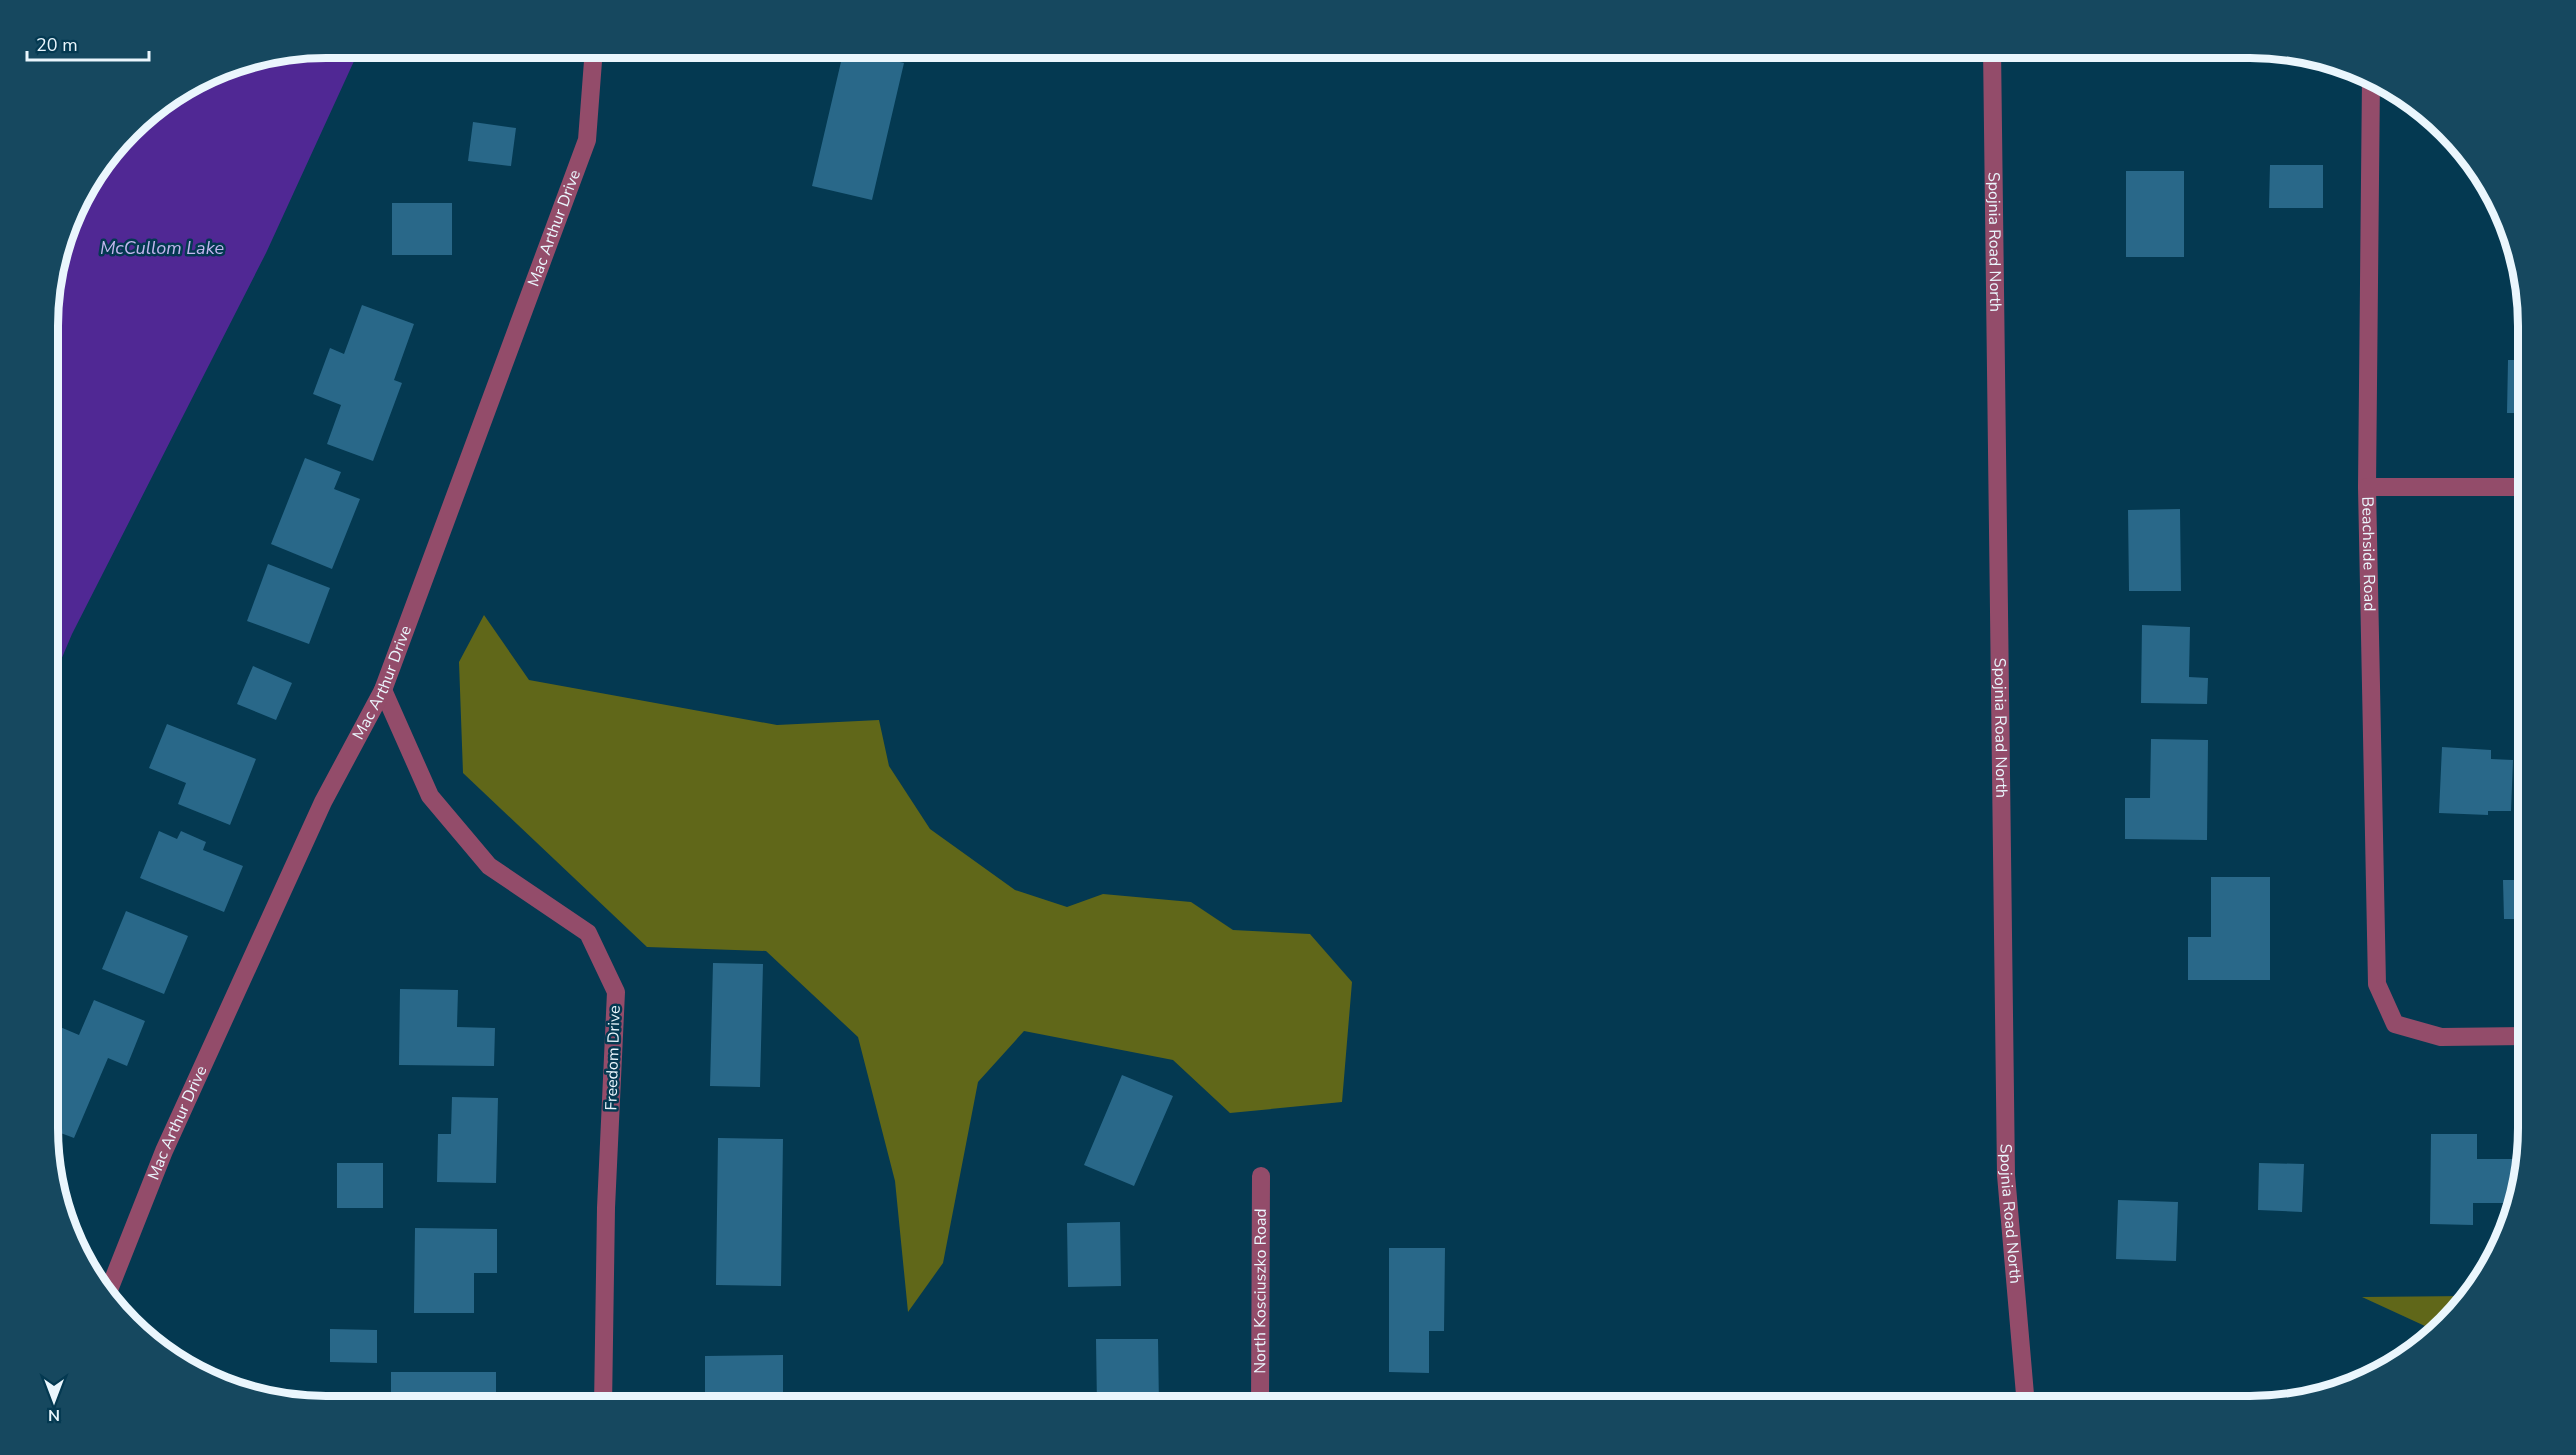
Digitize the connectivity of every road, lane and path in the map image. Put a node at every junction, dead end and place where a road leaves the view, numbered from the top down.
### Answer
1 (593, 58) edge
2 (1992, 58) edge
3 (2371, 87) edge
4 (2367, 487) junction
5 (2518, 487) edge
6 (383, 690) junction
7 (2518, 1036) edge
8 (1261, 1176) dead end
9 (110, 1287) edge
10 (603, 1396) edge
11 (1260, 1396) edge
12 (2025, 1396) edge

1 - 6 street, Mac Arthur Drive
2 - 12 street, Spojnia Road North
3 - 4 street, Beachside Road
4 - 5 street
4 - 7 street, Beachside Road
6 - 9 street, Mac Arthur Drive
6 - 10 street, Freedom Drive
8 - 11 street, North Kosciuszko Road

